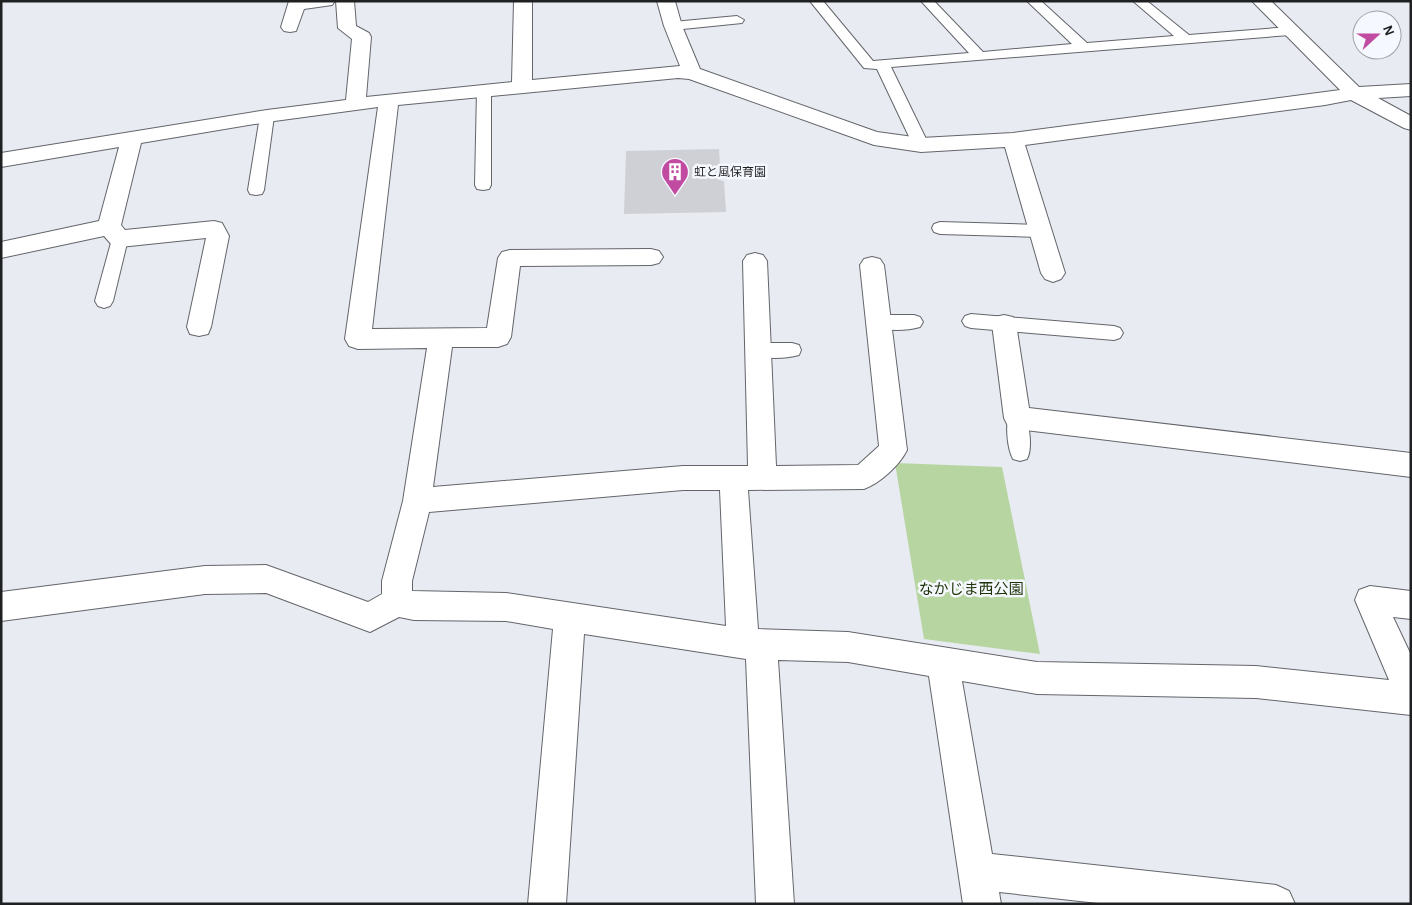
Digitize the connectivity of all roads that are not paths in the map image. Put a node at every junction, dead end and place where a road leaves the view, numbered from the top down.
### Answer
1 (326, 1) edge
2 (344, 1) edge
3 (523, 1) edge
4 (666, 1) edge
5 (816, 1) edge
6 (927, 1) edge
7 (1032, 1) edge
8 (1139, 1) edge
9 (1261, 1) edge
10 (296, 3) edge
11 (737, 20) dead end
12 (673, 26) junction
13 (290, 27) dead end
14 (1290, 31) junction
15 (1184, 38) junction
16 (1083, 47) junction
17 (979, 55) junction
18 (882, 64) junction
19 (692, 73) junction
20 (522, 87) junction
21 (484, 90) junction
22 (1411, 90) edge
23 (1354, 94) junction
24 (389, 100) junction
25 (355, 104) junction
26 (267, 116) junction
27 (1411, 124) edge
28 (132, 139) junction
29 (1014, 140) junction
30 (921, 145) junction
31 (1, 160) edge
32 (483, 185) dead end
33 (256, 190) dead end
34 (940, 228) dead end
35 (1040, 231) junction
36 (114, 233) junction
37 (1, 250) edge
38 (651, 257) dead end
39 (755, 261) dead end
40 (872, 265) dead end
41 (1053, 273) dead end
42 (104, 301) dead end
43 (971, 321) dead end
44 (880, 322) junction
45 (914, 322) dead end
46 (1004, 324) junction
47 (199, 327) dead end
48 (1114, 333) dead end
49 (441, 338) junction
50 (758, 350) junction
51 (792, 350) dead end
52 (1017, 418) junction
53 (1020, 453) dead end
54 (1411, 465) edge
55 (762, 477) junction
56 (733, 479) junction
57 (417, 500) junction
58 (397, 602) junction
59 (1411, 605) edge
60 (1, 608) edge
61 (570, 618) junction
62 (752, 645) junction
63 (943, 662) junction
64 (1411, 692) edge
65 (1411, 699) edge
66 (979, 887) edge
67 (1217, 900) edge
68 (547, 904) edge
69 (774, 904) edge
70 (1276, 904) edge

1 - 10 street
2 - 25 street
3 - 20 street
4 - 12 street
5 - 18 lane
6 - 17 lane
7 - 16 lane
8 - 15 lane
9 - 14 street
10 - 13 street
11 - 12 lane
12 - 19 street
14 - 15 lane
14 - 23 street
15 - 16 lane
16 - 17 lane
17 - 18 lane
18 - 30 lane
19 - 20 street
19 - 30 street
20 - 21 street
21 - 24 street
21 - 32 lane
22 - 23 street
23 - 27 street
23 - 29 street
24 - 25 street
24 - 49 street
25 - 26 street
26 - 28 street
26 - 33 lane
28 - 31 street
28 - 36 street
29 - 30 street
29 - 35 street
34 - 35 lane
35 - 41 street
36 - 37 street
36 - 42 lane
36 - 47 street
38 - 49 street
39 - 50 street
40 - 44 street
43 - 46 lane
44 - 45 lane
44 - 55 street
46 - 48 lane
46 - 52 street
49 - 57 street
50 - 51 lane
50 - 55 street
52 - 53 lane
52 - 54 street
55 - 56 street
56 - 57 street
56 - 62 street
57 - 58 street
58 - 60 street
58 - 61 street
59 - 64 street
61 - 62 street
61 - 68 street
62 - 63 street
62 - 69 street
63 - 65 street
63 - 66 street
66 - 67 street
67 - 70 street

